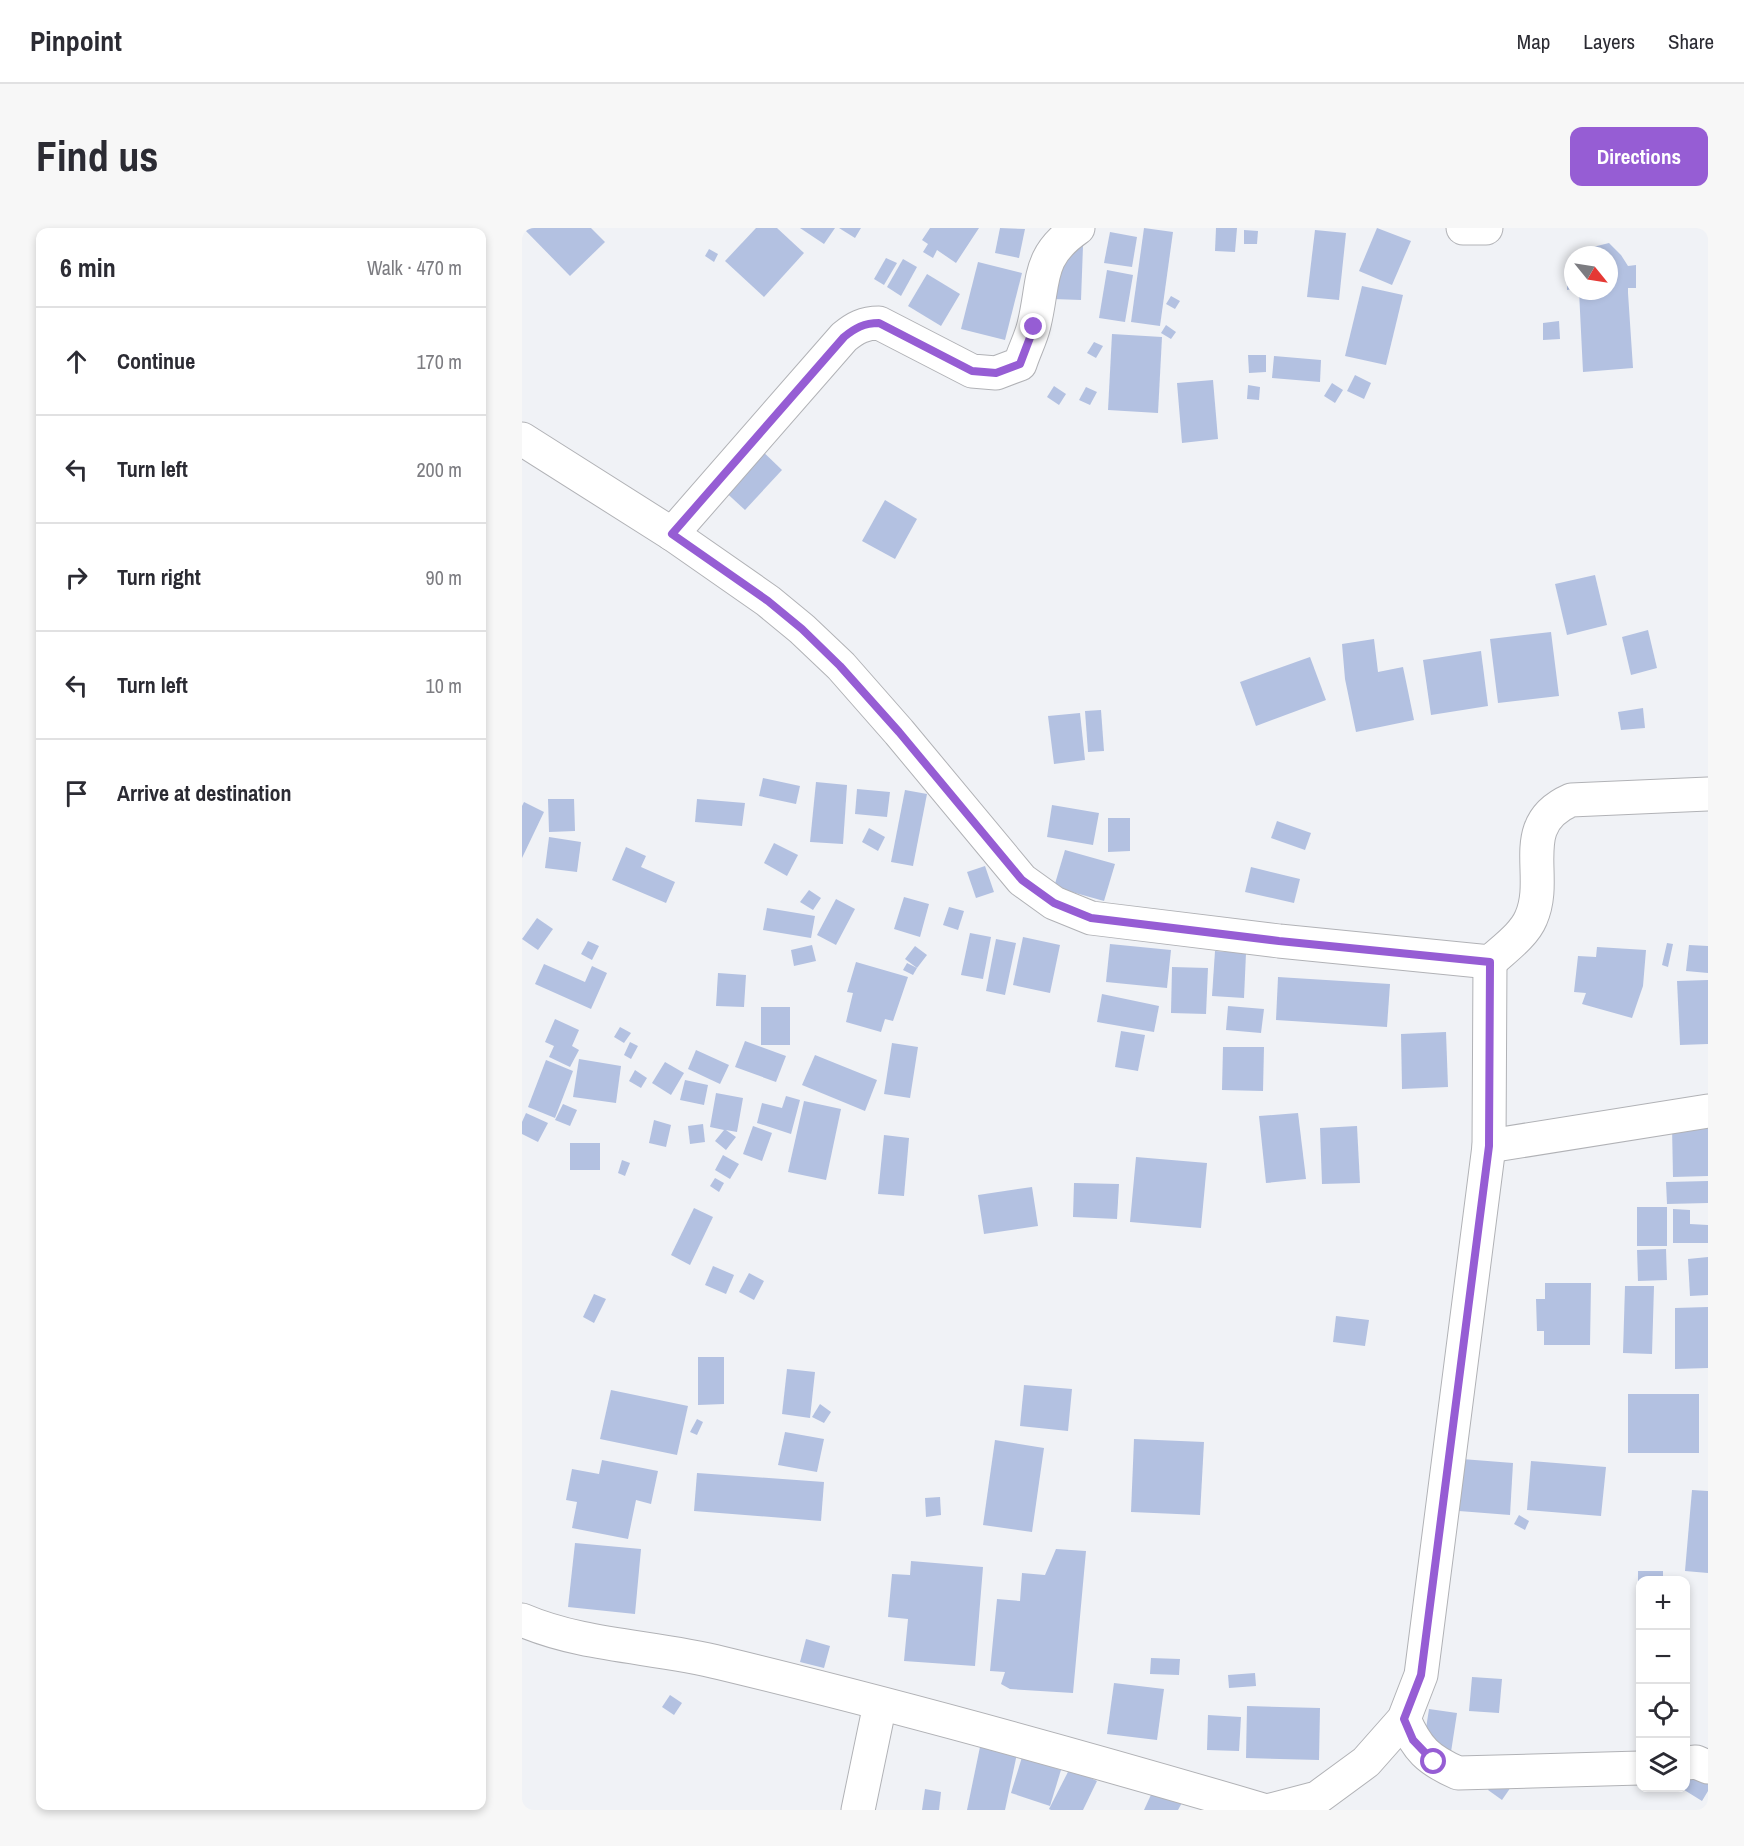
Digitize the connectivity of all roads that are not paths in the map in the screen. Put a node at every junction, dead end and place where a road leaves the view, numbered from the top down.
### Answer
1 (1078, 228) edge
2 (1463, 228) edge
3 (1486, 228) edge
4 (522, 439) edge
5 (672, 534) junction
6 (1708, 794) edge
7 (1490, 962) junction
8 (1708, 1111) edge
9 (1489, 1146) junction
10 (522, 1620) edge
11 (880, 1704) junction
12 (1404, 1719) junction
13 (1690, 1763) edge
14 (1708, 1767) edge
15 (1636, 1768) edge
16 (858, 1810) edge
17 (1263, 1810) edge
18 (1270, 1810) edge

1 - 5 street
2 - 3 street
4 - 5 street
5 - 7 street
6 - 7 street
7 - 9 street
8 - 9 street
9 - 12 street
10 - 11 street
11 - 16 street
11 - 17 street
12 - 15 street
12 - 18 street
13 - 14 street

